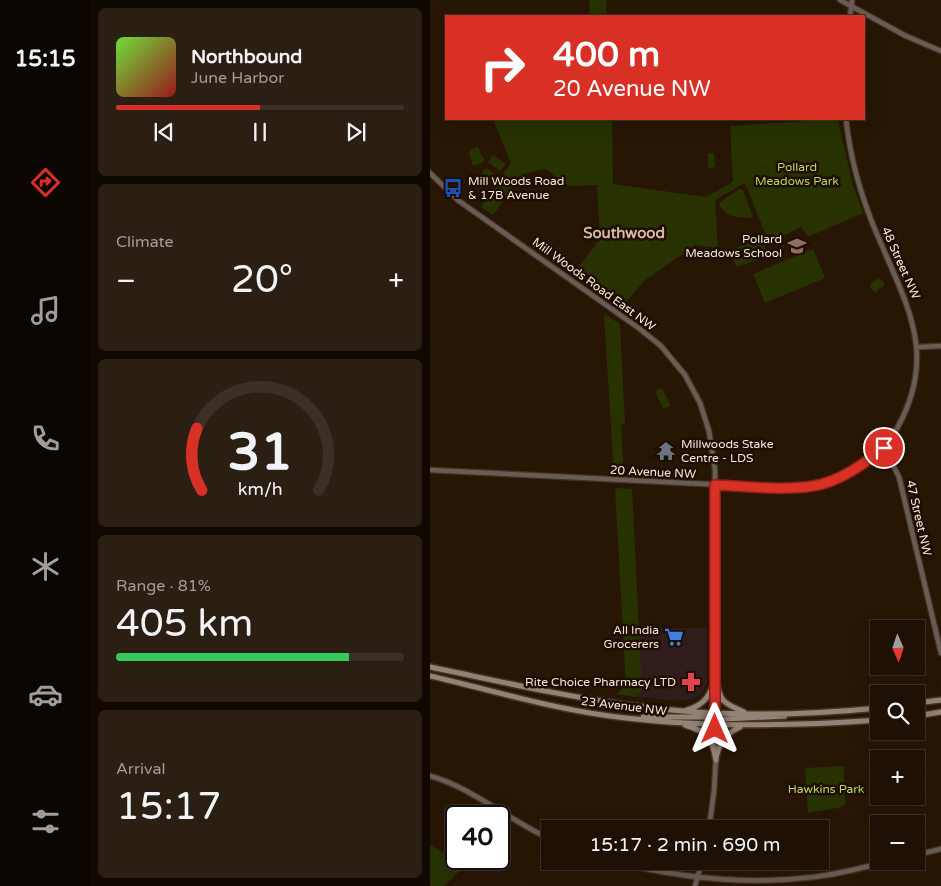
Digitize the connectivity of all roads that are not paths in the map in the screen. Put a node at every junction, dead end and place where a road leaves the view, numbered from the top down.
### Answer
1 (840, 0) edge
2 (852, 0) edge
3 (851, 6) junction
4 (850, 15) edge
5 (941, 51) edge
6 (846, 120) edge
7 (430, 173) edge
8 (941, 346) edge
9 (919, 347) junction
10 (906, 415) joint
11 (884, 448) junction
12 (430, 470) edge
13 (715, 485) junction
14 (941, 654) edge
15 (430, 667) edge
16 (430, 676) edge
17 (715, 677) junction
18 (941, 700) edge
19 (925, 702) edge
20 (870, 709) edge
21 (682, 711) junction
22 (941, 712) edge
23 (715, 713) junction
24 (747, 713) junction
25 (803, 713) junction
26 (925, 715) edge
27 (626, 718) junction
28 (870, 721) edge
29 (677, 722) junction
30 (748, 725) junction
31 (715, 726) junction
32 (716, 760) junction
33 (430, 776) edge
34 (710, 820) edge
35 (541, 834) edge
36 (941, 849) edge
37 (925, 853) edge
38 (870, 865) edge
39 (652, 870) edge
40 (700, 870) edge
41 (698, 876) junction
42 (695, 886) edge

1 - 3 street
2 - 3 street
3 - 4 street
3 - 5 street
6 - 9 street, 48 Street NW
7 - 13 street, Mill Woods Road East NW
8 - 9 street
9 - 10 street, 48 Street NW
10 - 11 street, 20 Avenue NW
11 - 13 street, 20 Avenue NW
11 - 14 street, 47 Street NW
12 - 13 street, 20 Avenue NW
13 - 17 street, Mill Woods Road East NW
15 - 21 main road, 23 Avenue NW
16 - 27 main road, 23 Avenue NW
17 - 21 main road
17 - 23 street, Mill Woods Road East NW
17 - 24 main road
18 - 19 main road
20 - 25 main road, 23 Avenue NW
21 - 23 main road, 23 Avenue NW
22 - 26 main road
23 - 24 main road, 23 Avenue NW
23 - 27 main road
23 - 31 street, Mill Woods Road East NW
24 - 25 main road, 23 Avenue NW
25 - 31 main road
27 - 29 main road, 23 Avenue NW
28 - 30 main road, 23 Avenue NW
29 - 31 main road, 23 Avenue NW
29 - 32 main road
30 - 31 main road, 23 Avenue NW
30 - 32 main road
31 - 32 street, Mill Woods Road East NW
32 - 34 street, Mill Woods Road East NW
33 - 35 street
36 - 37 street
38 - 41 street
39 - 41 street
40 - 41 street
41 - 42 street

